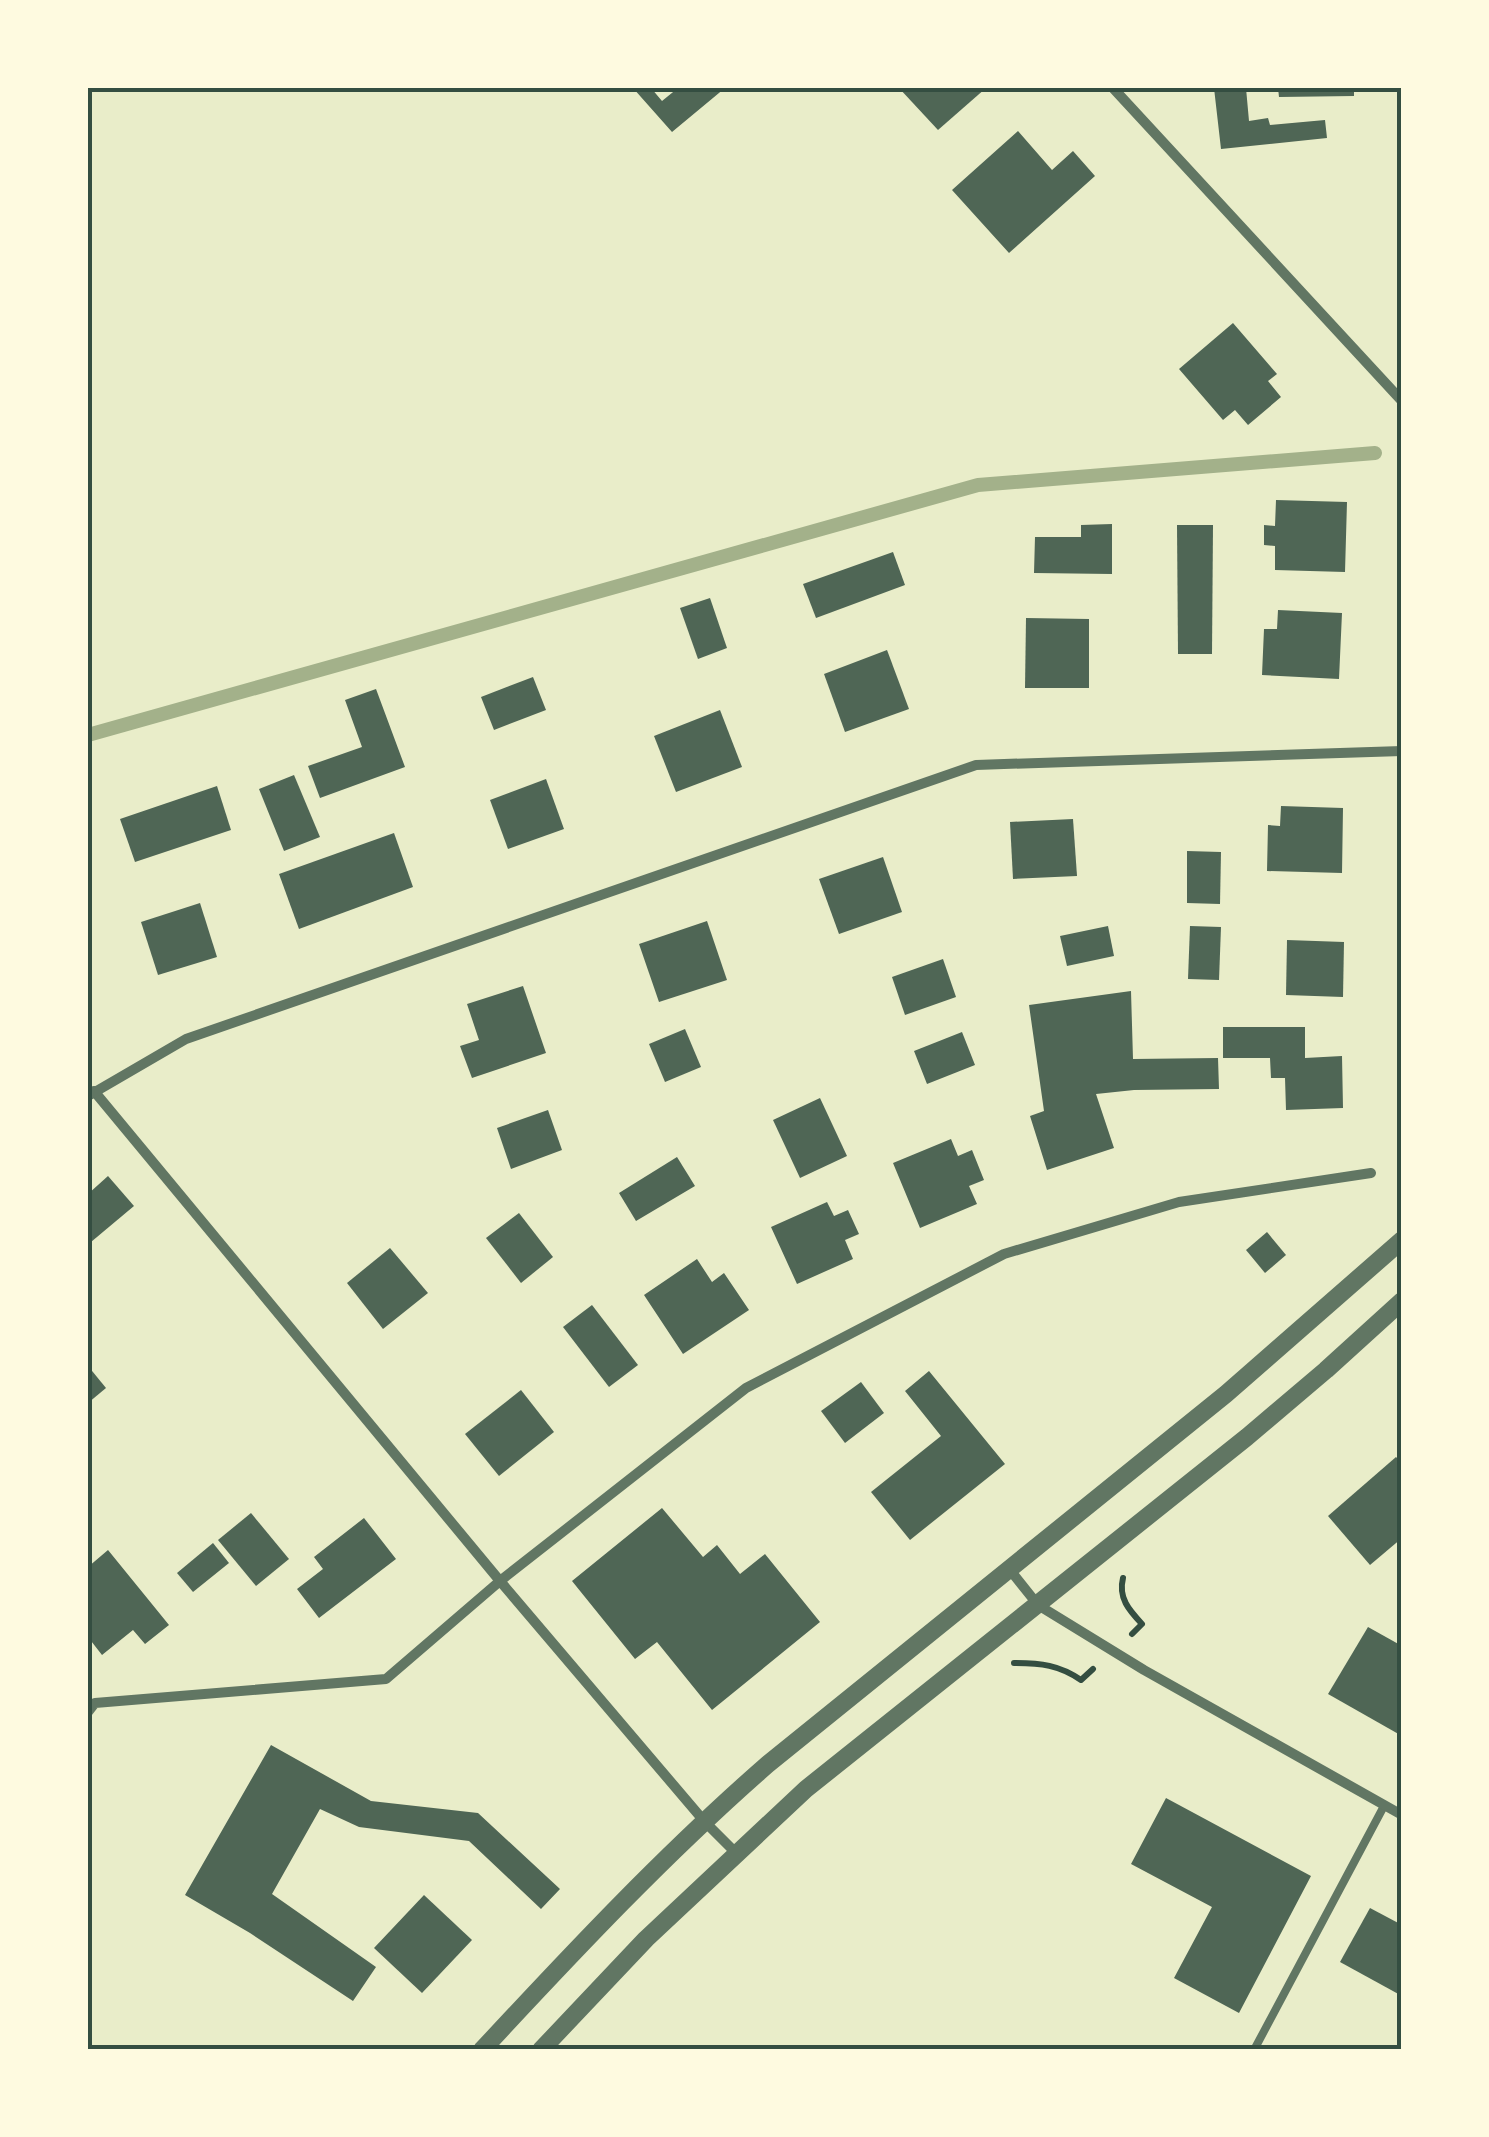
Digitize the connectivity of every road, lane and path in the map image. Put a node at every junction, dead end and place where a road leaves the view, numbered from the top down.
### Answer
1 (1113, 88) edge
2 (1402, 400) edge
3 (1402, 752) edge
4 (91, 1093) edge
5 (1371, 1173) dead end
6 (1402, 1240) edge
7 (1402, 1300) edge
8 (1010, 1570) junction
9 (500, 1581) junction
10 (1038, 1605) junction
11 (1112, 1651) junction
12 (1005, 1663) dead end
13 (88, 1712) edge
14 (1384, 1806) junction
15 (1402, 1816) edge
16 (704, 1820) junction
17 (736, 1853) junction
18 (482, 2050) edge
19 (541, 2050) edge
20 (1254, 2050) edge

1 - 2 street
3 - 4 street
4 - 9 street
5 - 9 street
6 - 8 street
7 - 10 street
8 - 10 street
8 - 16 street
9 - 13 street
9 - 16 street
10 - 11 street
10 - 17 street
11 - 12 path
11 - 14 street
14 - 15 street
14 - 20 lane
16 - 17 street
16 - 18 street
17 - 19 street

